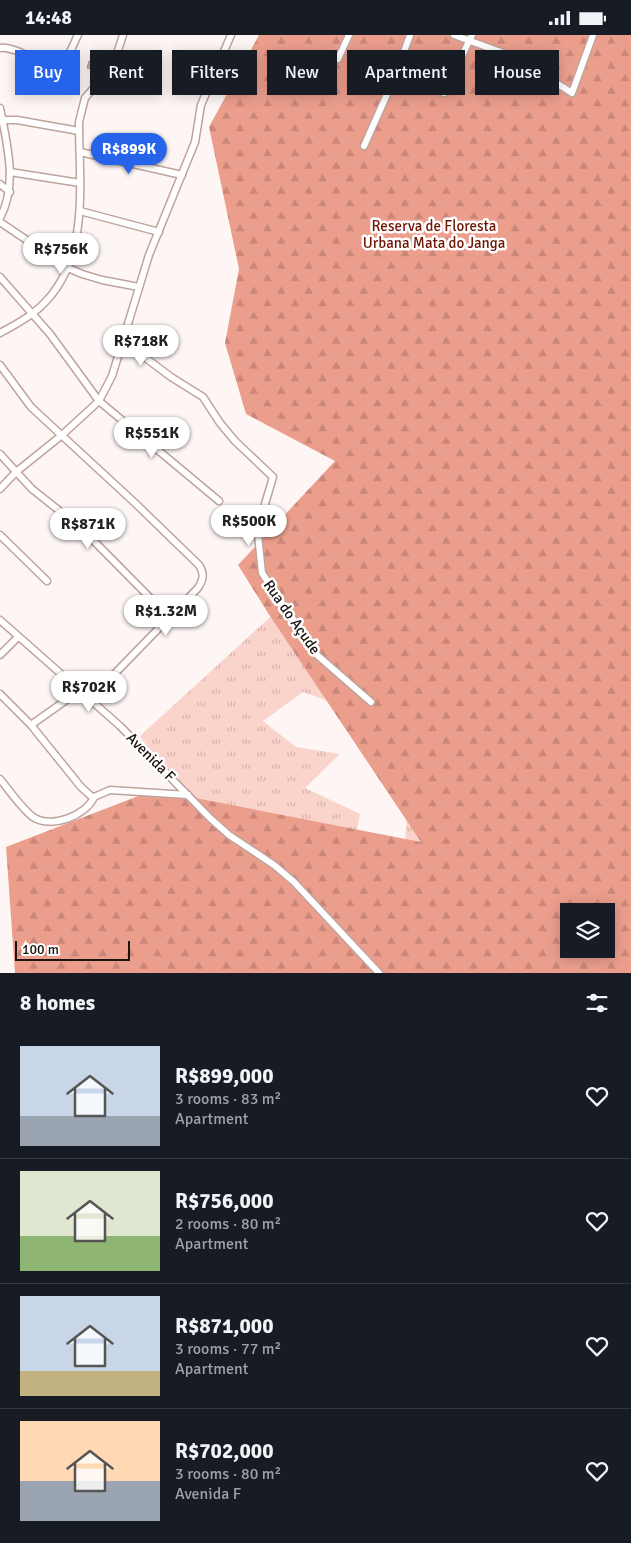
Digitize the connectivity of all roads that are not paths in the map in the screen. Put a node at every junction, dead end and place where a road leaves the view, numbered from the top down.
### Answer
1 (78, 35) edge
2 (123, 35) edge
3 (231, 35) edge
4 (349, 35) edge
5 (410, 35) edge
6 (454, 35) edge
7 (593, 35) edge
8 (470, 38) edge
9 (0, 48) edge
10 (464, 50) edge
11 (338, 59) dead end
12 (0, 108) edge
13 (2, 120) junction
14 (79, 131) junction
15 (364, 146) dead end
16 (80, 152) junction
17 (10, 172) junction
18 (182, 175) junction
19 (80, 183) junction
20 (0, 184) edge
21 (10, 192) junction
22 (80, 211) junction
23 (0, 220) edge
24 (159, 232) junction
25 (68, 268) junction
26 (0, 277) edge
27 (139, 287) junction
28 (33, 313) junction
29 (0, 333) edge
30 (123, 341) junction
31 (0, 365) edge
32 (99, 401) junction
33 (62, 435) junction
34 (0, 454) edge
35 (16, 473) junction
36 (0, 489) edge
37 (219, 501) dead end
38 (0, 535) edge
39 (48, 581) dead end
40 (170, 618) junction
41 (0, 620) edge
42 (18, 637) junction
43 (0, 655) edge
44 (79, 691) junction
45 (0, 694) edge
46 (90, 699) junction
47 (371, 703) dead end
48 (31, 725) junction
49 (0, 779) edge
50 (188, 795) junction
51 (94, 797) junction
52 (379, 973) edge

1 - 9 street
2 - 14 street
3 - 18 street
4 - 11 street
5 - 15 street
6 - 8 street
7 - 8 street
8 - 10 street
12 - 13 street
13 - 14 street
13 - 17 street
14 - 16 street
16 - 18 street
16 - 19 street
17 - 19 street
17 - 21 street
18 - 24 street
19 - 22 street
20 - 21 street
21 - 23 street
22 - 24 street
22 - 25 street
23 - 25 street
24 - 27 street
25 - 27 street
25 - 28 street
26 - 28 street
27 - 30 street
28 - 29 street
28 - 32 street
30 - 32 street
30 - 47 street, Rua do Açude
31 - 33 street
32 - 33 street
32 - 37 street
33 - 35 street
33 - 40 street
34 - 35 street
35 - 36 street
35 - 40 street
38 - 39 street
40 - 46 street
41 - 42 street, Avenida F
42 - 43 street
42 - 44 street, Avenida F
44 - 46 street, Avenida F
44 - 48 street
45 - 48 street
46 - 50 street, Avenida F
48 - 51 street
49 - 51 street
50 - 51 street
50 - 52 street

